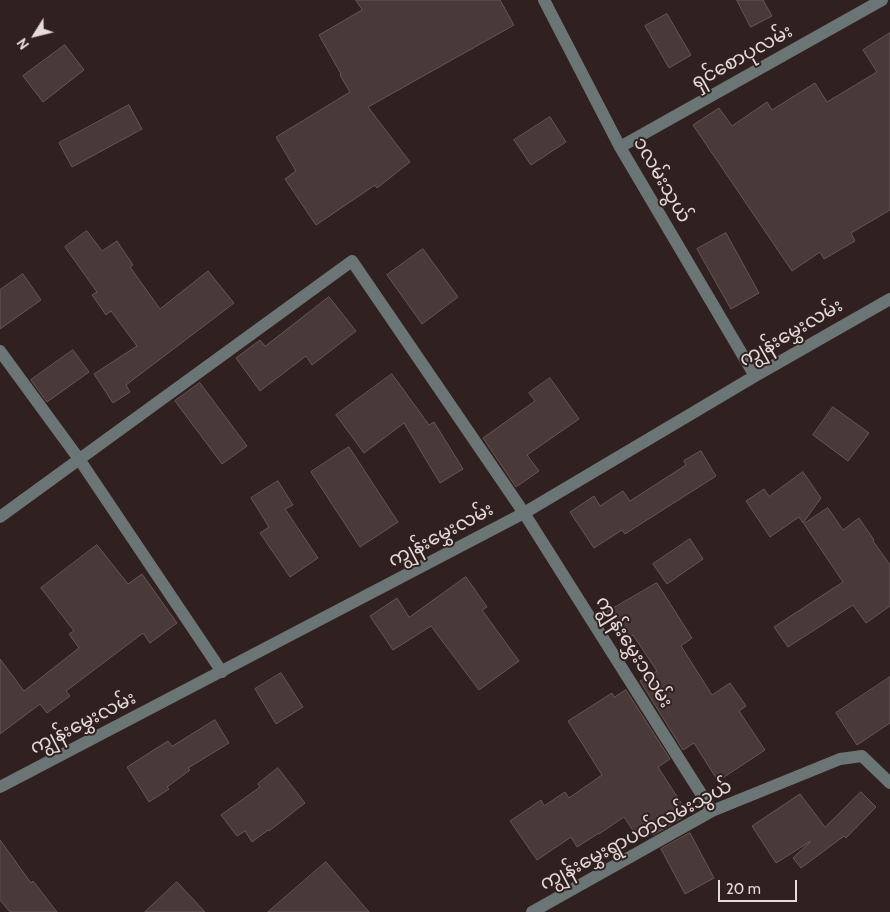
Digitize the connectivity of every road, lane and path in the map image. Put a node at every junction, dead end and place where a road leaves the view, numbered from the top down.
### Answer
1 (544, 0) edge
2 (882, 0) edge
3 (620, 147) junction
4 (890, 299) edge
5 (0, 351) edge
6 (755, 376) junction
7 (79, 459) junction
8 (524, 513) junction
9 (0, 517) edge
10 (222, 672) junction
11 (890, 783) edge
12 (0, 787) edge
13 (712, 811) junction
14 (532, 912) edge

1 - 3 street, ၁လမ်းသွယ်
2 - 3 street, ရှင်စောပုလမ်း
3 - 6 street, ၁လမ်းသွယ်
4 - 6 street, ကျွန်းမွှေးလမ်း
5 - 7 street
6 - 8 street, ကျွန်းမွှေးလမ်း
7 - 8 street, ကျွန်းမွှေး၁လမ်း
7 - 9 street
7 - 10 street
8 - 10 street, ကျွန်းမွှေးလမ်း
8 - 13 street, ကျွန်းမွှေး၁လမ်း
10 - 12 street, ကျွန်းမွှေးလမ်း
11 - 13 street, ကျွန်းမွှေးရွာပတ်လမ်းသွယ်
13 - 14 street, ကျွန်းမွှေးရွာပတ်လမ်းသွယ်

